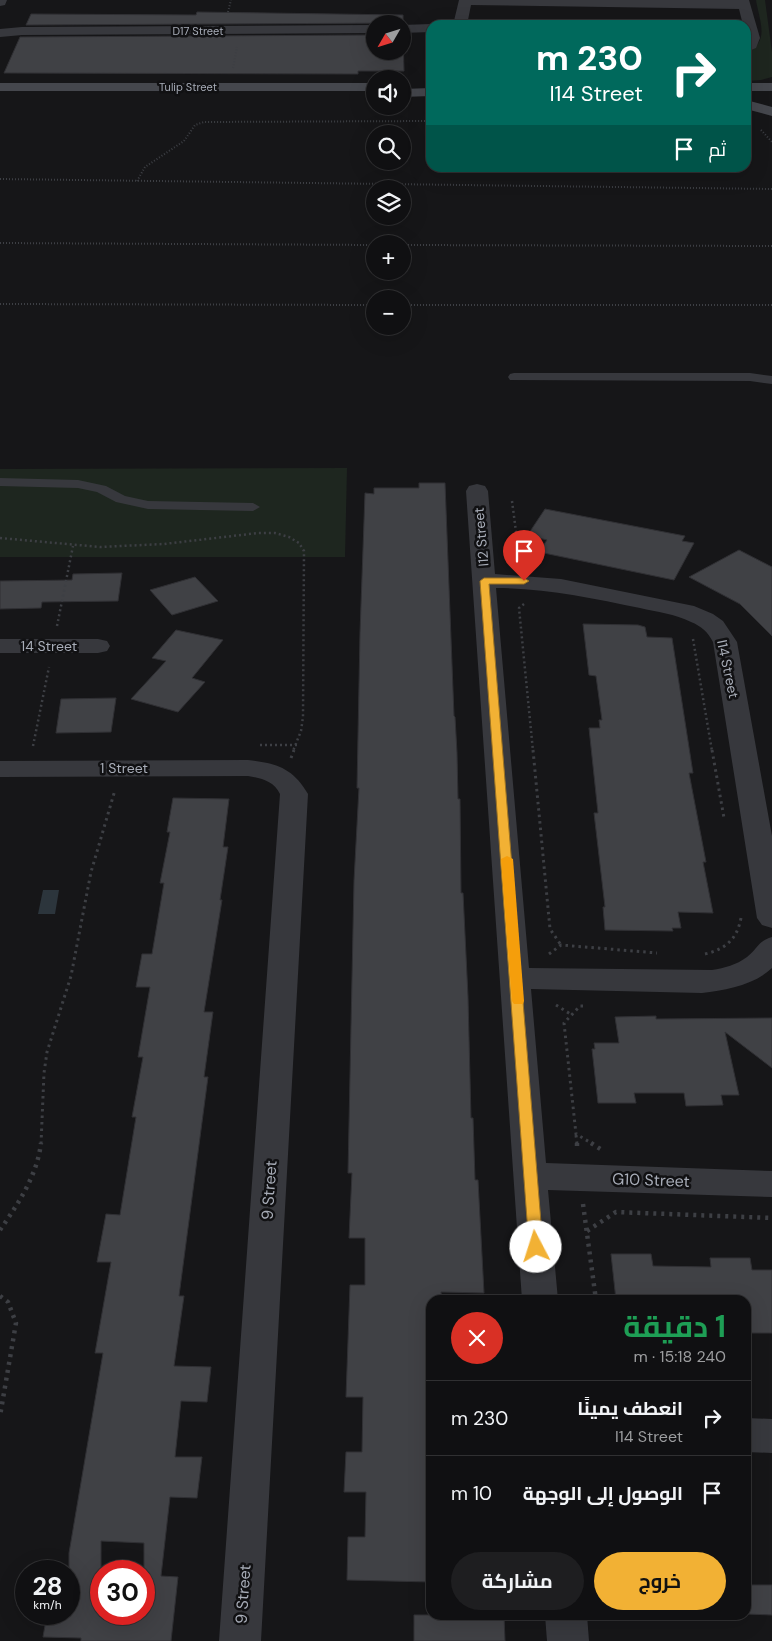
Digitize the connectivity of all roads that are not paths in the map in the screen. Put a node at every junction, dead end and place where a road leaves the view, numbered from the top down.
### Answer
1 (465, 0) edge
2 (506, 0) edge
3 (510, 0) edge
4 (744, 4) edge
5 (461, 20) edge
6 (748, 20) edge
7 (0, 29) edge
8 (366, 29) edge
9 (411, 29) edge
10 (426, 29) edge
11 (751, 30) edge
12 (22, 31) junction
13 (0, 33) edge
14 (751, 44) edge
15 (0, 87) edge
16 (366, 87) edge
17 (411, 87) edge
18 (426, 87) edge
19 (751, 87) edge
20 (770, 89) edge
21 (426, 93) edge
22 (411, 94) edge
23 (366, 95) edge
24 (751, 95) edge
25 (0, 96) edge
26 (411, 96) edge
27 (426, 97) edge
28 (751, 106) edge
29 (772, 112) edge
30 (772, 373) edge
31 (514, 377) dead end
32 (750, 377) junction
33 (772, 380) edge
34 (0, 482) edge
35 (477, 491) dead end
36 (253, 507) dead end
37 (484, 581) junction
38 (0, 646) edge
39 (98, 646) dead end
40 (0, 769) edge
41 (264, 772) joint
42 (772, 918) edge
43 (772, 946) edge
44 (516, 978) junction
45 (530, 1176) junction
46 (772, 1184) edge
47 (540, 1295) edge
48 (751, 1435) edge
49 (772, 1436) edge
50 (566, 1620) edge
51 (240, 1641) edge
52 (568, 1641) edge

1 - 3 street
1 - 5 street
2 - 3 street
3 - 4 street
4 - 6 street
7 - 12 street, D17 Street
8 - 12 street, D17 Street
9 - 10 street
11 - 14 street
12 - 13 street, D17 Street
15 - 16 street, Tulip Street
17 - 18 street
19 - 20 street
20 - 24 street
21 - 22 street
23 - 25 street, Tulip Street
26 - 27 street
28 - 29 street
30 - 32 lane
31 - 32 lane
32 - 33 lane
34 - 36 lane
35 - 37 street, I12 Street
37 - 42 street, I14 Street
37 - 44 street, I12 Street
38 - 39 street, 14 Street
40 - 41 street, 1 Street
41 - 51 street, 9 Street
43 - 44 street
44 - 45 street, I12 Street
45 - 46 street, G10 Street
45 - 47 street, I12 Street
48 - 49 street
50 - 52 street

